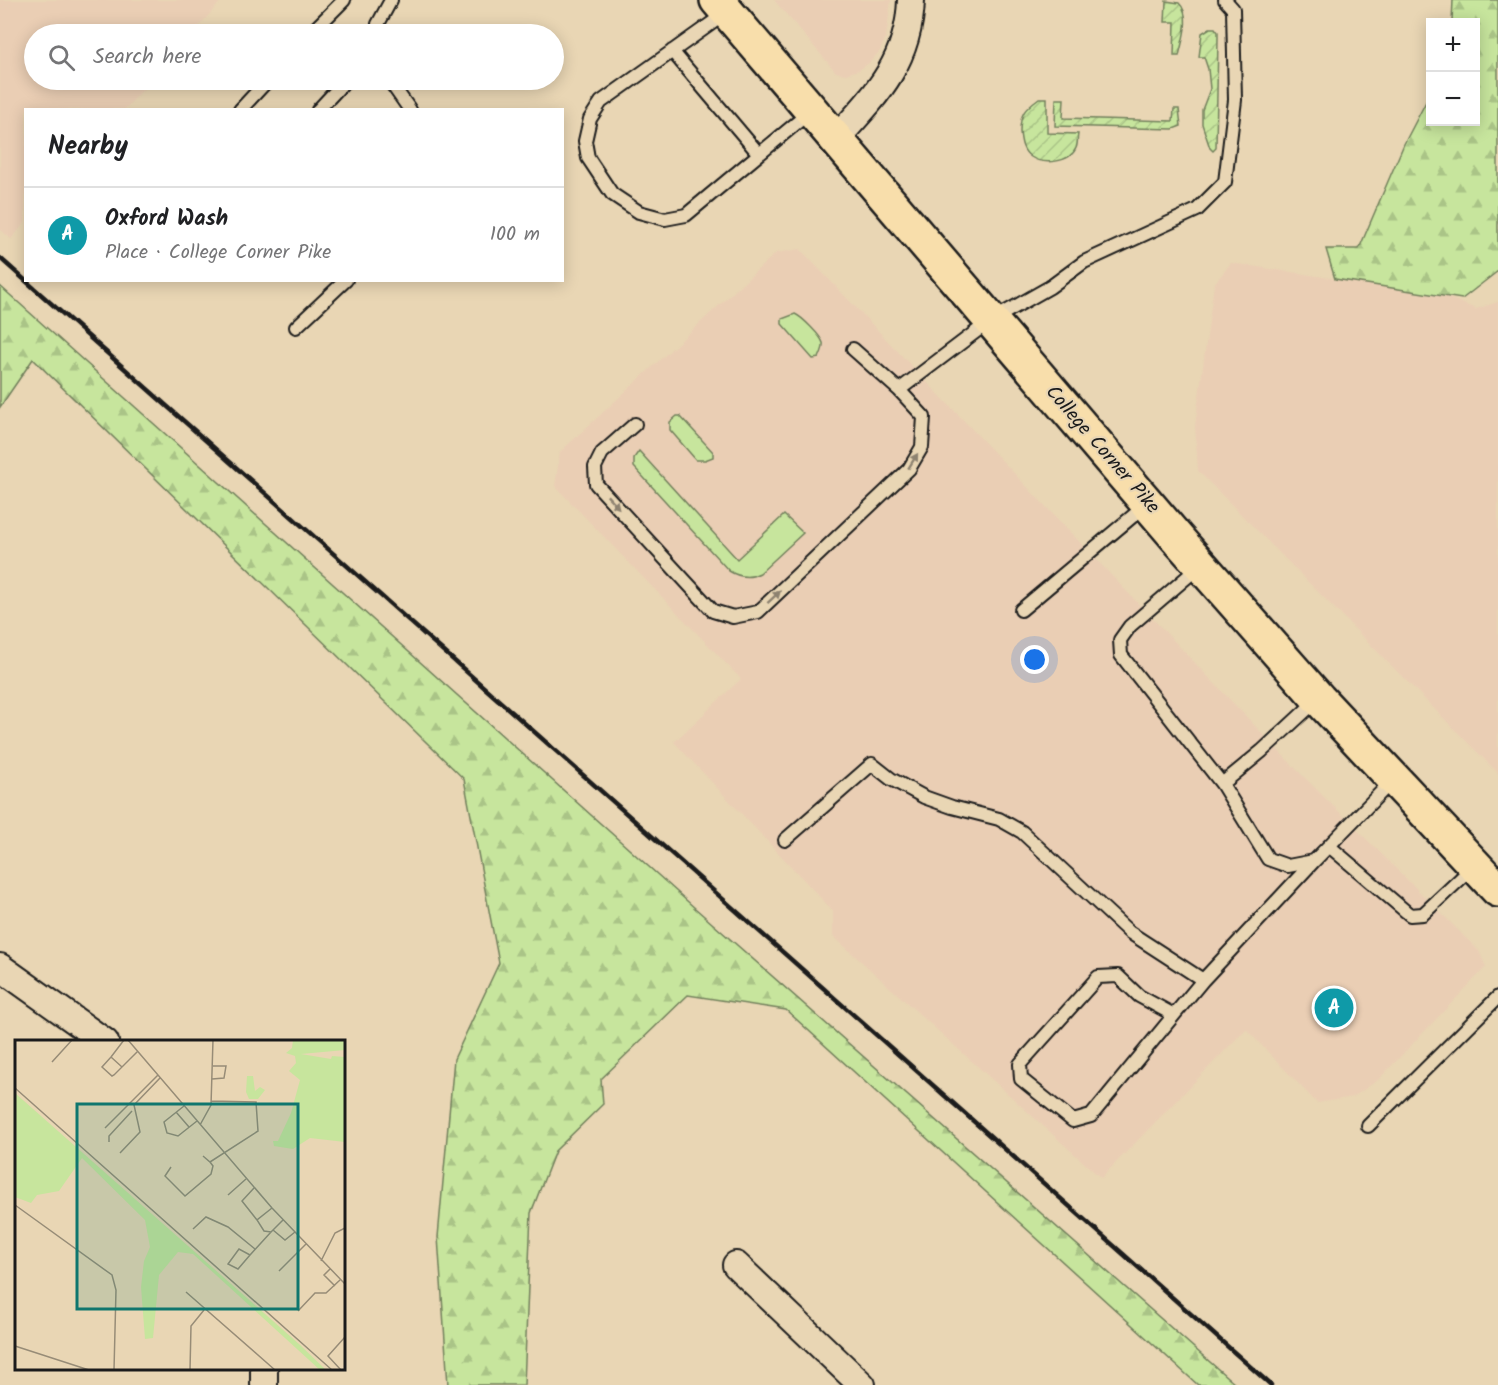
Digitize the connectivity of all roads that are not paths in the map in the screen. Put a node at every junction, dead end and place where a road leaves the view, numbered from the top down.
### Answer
1 (344, 0) edge
2 (391, 0) edge
3 (911, 0) edge
4 (1225, 0) edge
5 (722, 6) edge
6 (320, 24) edge
7 (378, 24) edge
8 (672, 51) junction
9 (259, 90) edge
10 (337, 90) edge
11 (396, 90) edge
12 (242, 108) edge
13 (320, 108) edge
14 (409, 108) edge
15 (811, 111) junction
16 (835, 140) junction
17 (759, 154) junction
18 (344, 282) edge
19 (990, 321) junction
20 (296, 327) dead end
21 (853, 349) dead end
22 (899, 390) junction
23 (635, 424) dead end
24 (1148, 504) junction
25 (1201, 565) junction
26 (1021, 610) dead end
27 (1319, 699) junction
28 (1394, 779) junction
29 (1222, 784) junction
30 (785, 840) dead end
31 (1329, 846) junction
32 (1314, 861) junction
33 (1475, 866) junction
34 (1498, 890) edge
35 (0, 967) edge
36 (1203, 980) junction
37 (1498, 997) edge
38 (1174, 1015) junction
39 (104, 1040) edge
40 (1368, 1126) dead end
41 (736, 1265) dead end
42 (862, 1385) edge

1 - 6 lane
2 - 7 lane
3 - 16 street
4 - 19 lane
5 - 8 lane
5 - 15 highway, College Corner Pike
8 - 17 lane
8 - 17 lane
9 - 12 lane
10 - 13 lane
11 - 14 lane
15 - 16 highway, College Corner Pike
15 - 17 lane
16 - 19 highway, College Corner Pike
18 - 20 lane
19 - 22 lane
19 - 24 highway, College Corner Pike
21 - 22 lane
23 -> 22 lane
24 - 25 highway, College Corner Pike
24 - 26 lane
25 - 27 highway, College Corner Pike
25 - 29 lane
27 - 28 highway, College Corner Pike
27 - 29 lane
28 - 31 lane
28 - 33 highway, College Corner Pike
29 - 32 lane
30 - 36 lane
31 - 32 lane
31 - 33 lane
32 - 36 lane
33 - 34 highway, College Corner Pike
35 - 39 street
36 - 38 lane
37 - 40 lane
38 - 38 lane
41 - 42 street

